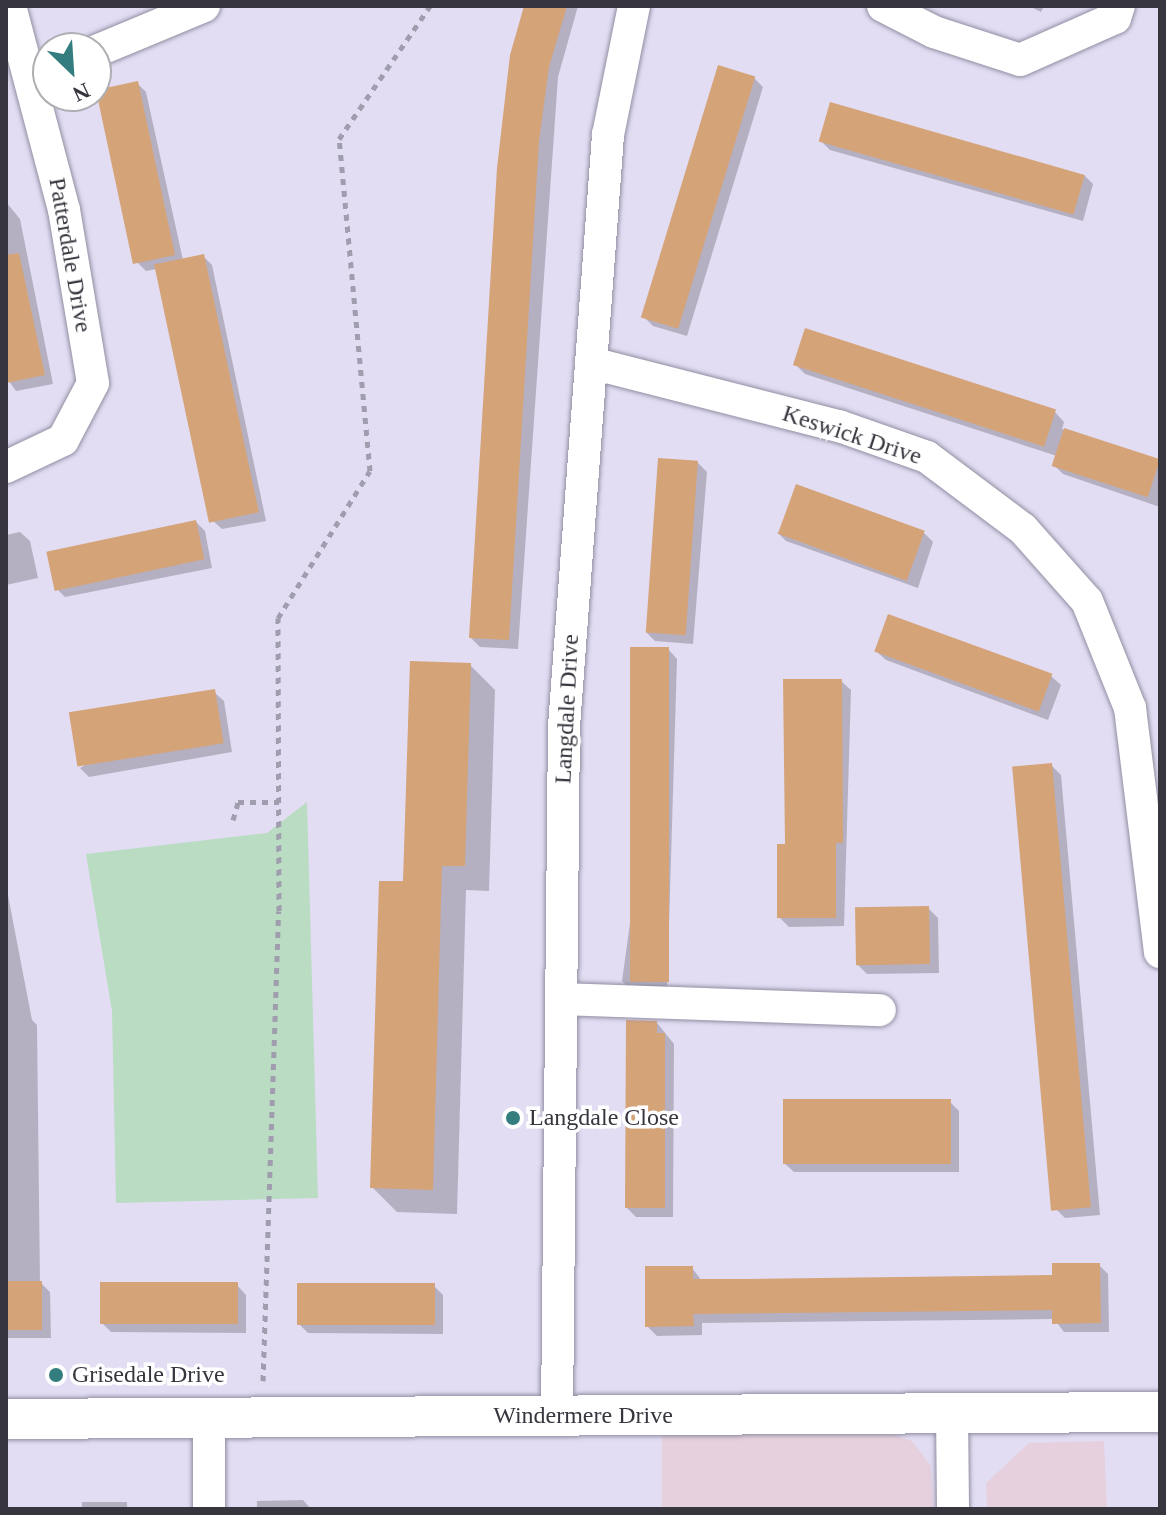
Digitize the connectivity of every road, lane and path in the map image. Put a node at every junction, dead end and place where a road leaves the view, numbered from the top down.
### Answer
1 (10, 6) edge
2 (204, 6) edge
3 (430, 6) edge
4 (634, 6) edge
5 (883, 6) edge
6 (1119, 6) edge
7 (112, 44) edge
8 (32, 56) edge
9 (47, 112) edge
10 (591, 363) junction
11 (6, 467) edge
12 (279, 802) junction
13 (233, 820) dead end
14 (1160, 952) edge
15 (562, 999) junction
16 (880, 1010) dead end
17 (952, 1412) junction
18 (1160, 1412) edge
19 (557, 1416) junction
20 (209, 1418) junction
21 (260, 1418) junction
22 (6, 1419) edge
23 (209, 1509) edge
24 (953, 1509) edge

1 - 8 street, Patterdale Drive
2 - 7 street
3 - 12 path
4 - 10 street, Langdale Drive
5 - 6 street
9 - 11 street, Patterdale Drive
10 - 14 street, Keswick Drive
10 - 15 street, Langdale Drive
12 - 13 path
12 - 21 path
15 - 16 street
15 - 19 street, Langdale Drive
17 - 18 street, Windermere Drive
17 - 19 street, Windermere Drive
17 - 24 street
19 - 21 street, Windermere Drive
20 - 21 street, Windermere Drive
20 - 22 street, Windermere Drive
20 - 23 street

